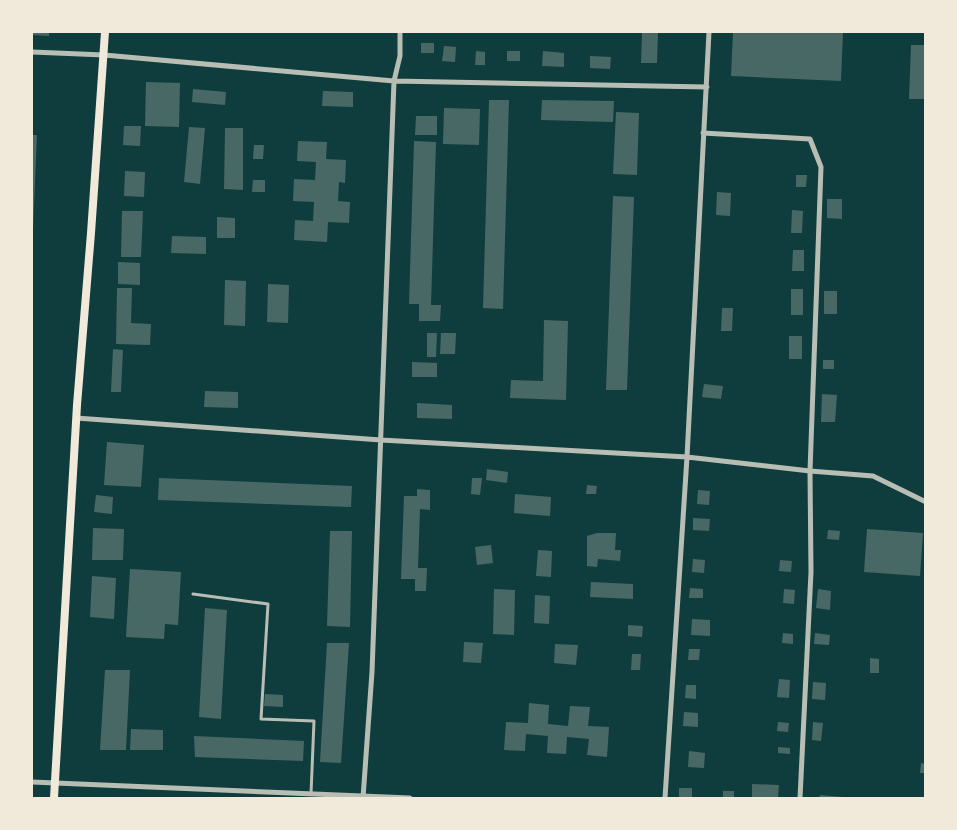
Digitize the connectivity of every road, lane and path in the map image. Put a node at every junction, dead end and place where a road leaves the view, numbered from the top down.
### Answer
1 (105, 32) edge
2 (400, 32) edge
3 (709, 32) edge
4 (32, 52) edge
5 (104, 55) junction
6 (394, 81) junction
7 (707, 87) junction
8 (703, 133) junction
9 (76, 418) junction
10 (381, 440) junction
11 (687, 457) junction
12 (810, 471) junction
13 (926, 502) edge
14 (193, 594) dead end
15 (32, 782) edge
16 (55, 783) junction
17 (311, 794) junction
18 (54, 798) edge
19 (363, 798) edge
20 (410, 798) edge
21 (665, 798) edge
22 (800, 798) edge

1 - 5 main road
2 - 6 street
3 - 7 street
4 - 5 street
5 - 6 street
5 - 9 main road
6 - 7 street
6 - 10 street
7 - 8 street
8 - 11 street
8 - 12 street
9 - 10 street
9 - 16 main road
10 - 11 street
10 - 19 street
11 - 12 street
11 - 21 street
12 - 13 street
12 - 22 street
14 - 17 lane
15 - 16 street
16 - 17 street
16 - 18 main road
17 - 19 street
19 - 20 street

